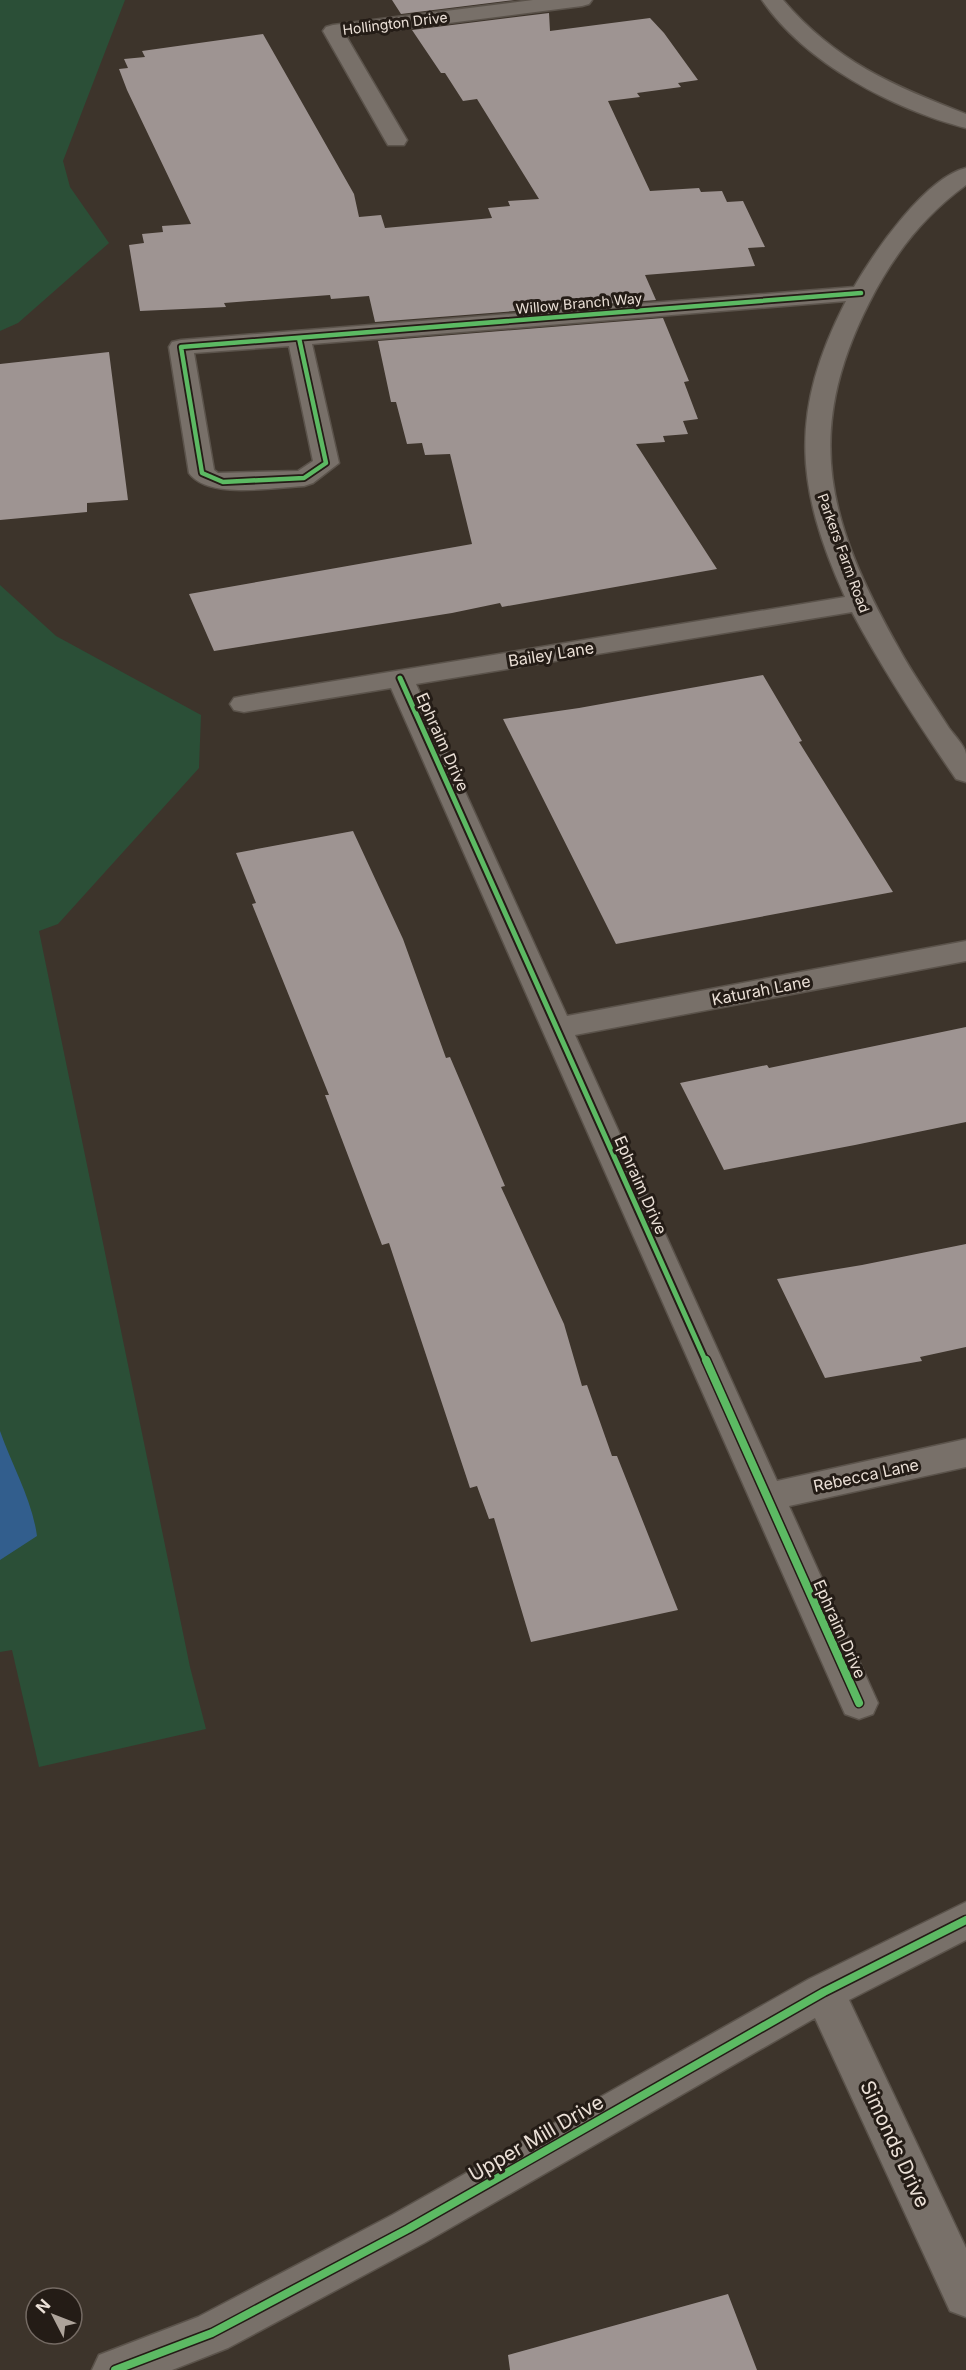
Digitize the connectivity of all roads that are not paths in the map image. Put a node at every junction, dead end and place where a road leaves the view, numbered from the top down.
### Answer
1 (582, 0) edge
2 (772, 0) edge
3 (966, 121) edge
4 (396, 140) dead end
5 (966, 175) edge
6 (861, 293) junction
7 (298, 338) junction
8 (859, 603) junction
9 (400, 678) junction
10 (244, 704) dead end
11 (966, 773) edge
12 (966, 951) edge
13 (556, 1028) junction
14 (966, 1454) edge
15 (766, 1497) junction
16 (859, 1703) dead end
17 (966, 1920) edge
18 (824, 1992) junction
19 (966, 2296) edge
20 (115, 2370) edge

1 - 4 street, Hollington Drive
2 - 3 street
5 - 6 street, Parkers Farm Road
6 - 7 street, Willow Branch Way
6 - 8 street, Parkers Farm Road
7 - 7 street, Willow Branch Way
8 - 9 street, Bailey Lane
8 - 11 street, Parkers Farm Road
9 - 10 street, Bailey Lane
9 - 13 street, Ephraim Drive
12 - 13 street, Katurah Lane
13 - 15 street, Ephraim Drive
14 - 15 street, Rebecca Lane
15 - 16 street, Ephraim Drive
17 - 18 street, Upper Mill Drive
18 - 19 street, Simonds Drive
18 - 20 street, Upper Mill Drive

